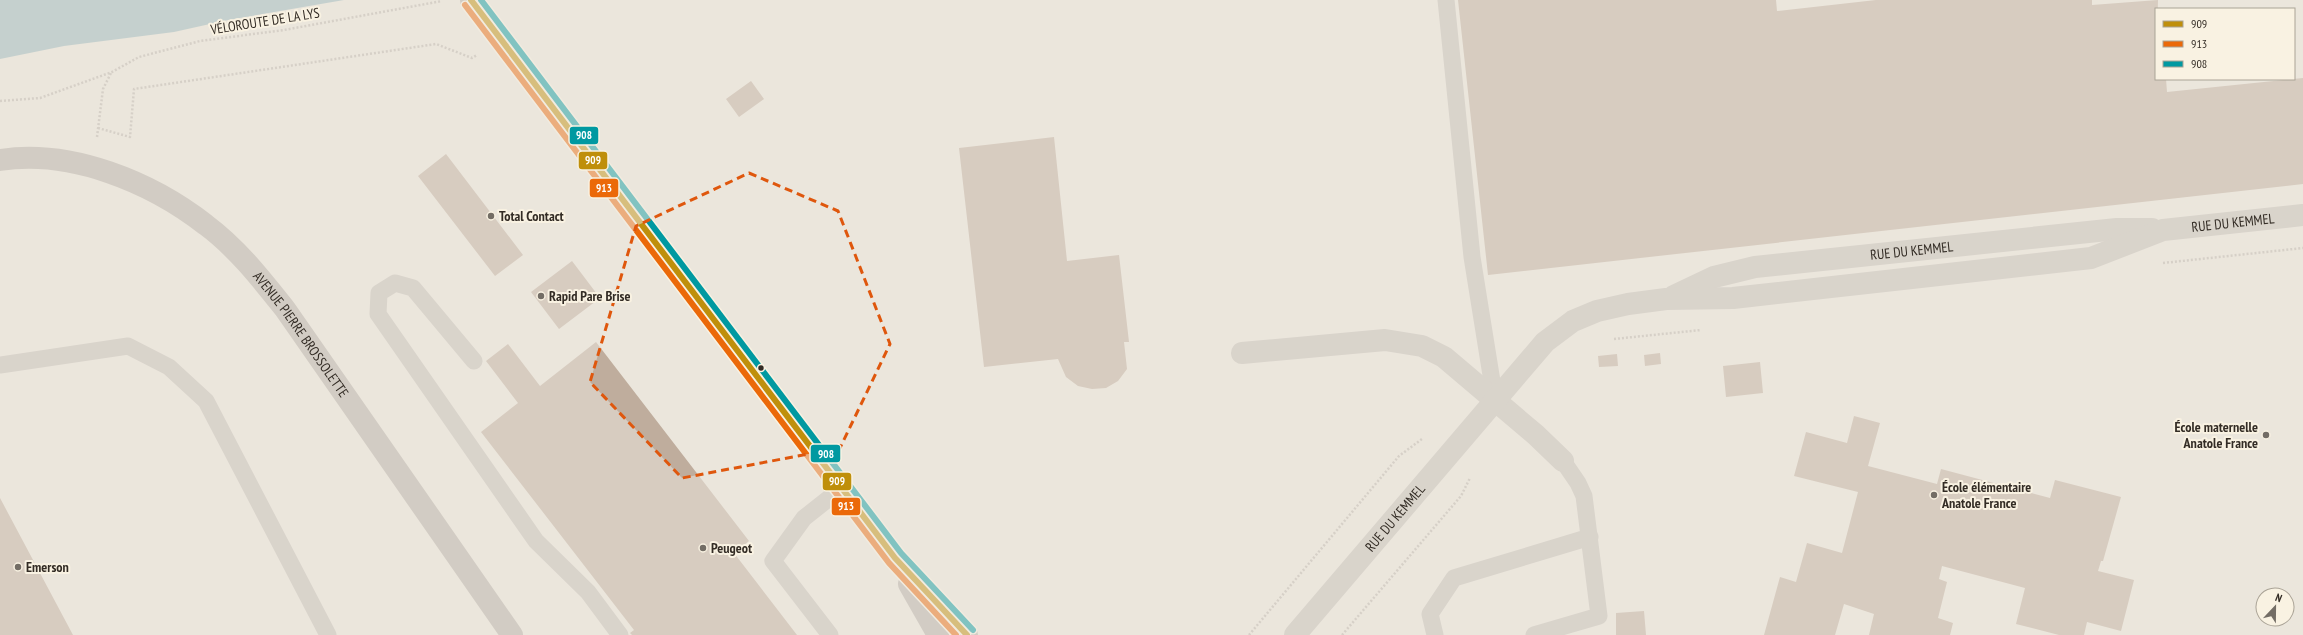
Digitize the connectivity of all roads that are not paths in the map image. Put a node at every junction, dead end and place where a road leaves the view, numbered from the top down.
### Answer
1 (1446, 0) edge
2 (474, 4) edge
3 (0, 160) edge
4 (2303, 215) edge
5 (1242, 353) dead end
6 (474, 361) dead end
7 (0, 365) edge
8 (1495, 400) junction
9 (1563, 461) joint
10 (842, 488) junction
11 (1590, 537) junction
12 (895, 558) junction
13 (328, 635) edge
14 (512, 635) edge
15 (620, 635) edge
16 (830, 635) edge
17 (938, 635) edge
18 (967, 635) edge
19 (1295, 635) edge
20 (1435, 635) edge
21 (1534, 635) edge

1 - 8 lane
2 - 10 main road
3 - 14 main road, AVENUE PIERRE BROSSOLETTE
4 - 8 street, RUE DU KEMMEL
5 - 8 street
6 - 15 lane
7 - 13 lane
8 - 9 street
8 - 19 street, RUE DU KEMMEL
9 - 11 lane
10 - 12 main road
10 - 16 lane
11 - 20 lane
11 - 21 lane
12 - 17 main road
12 - 18 main road

